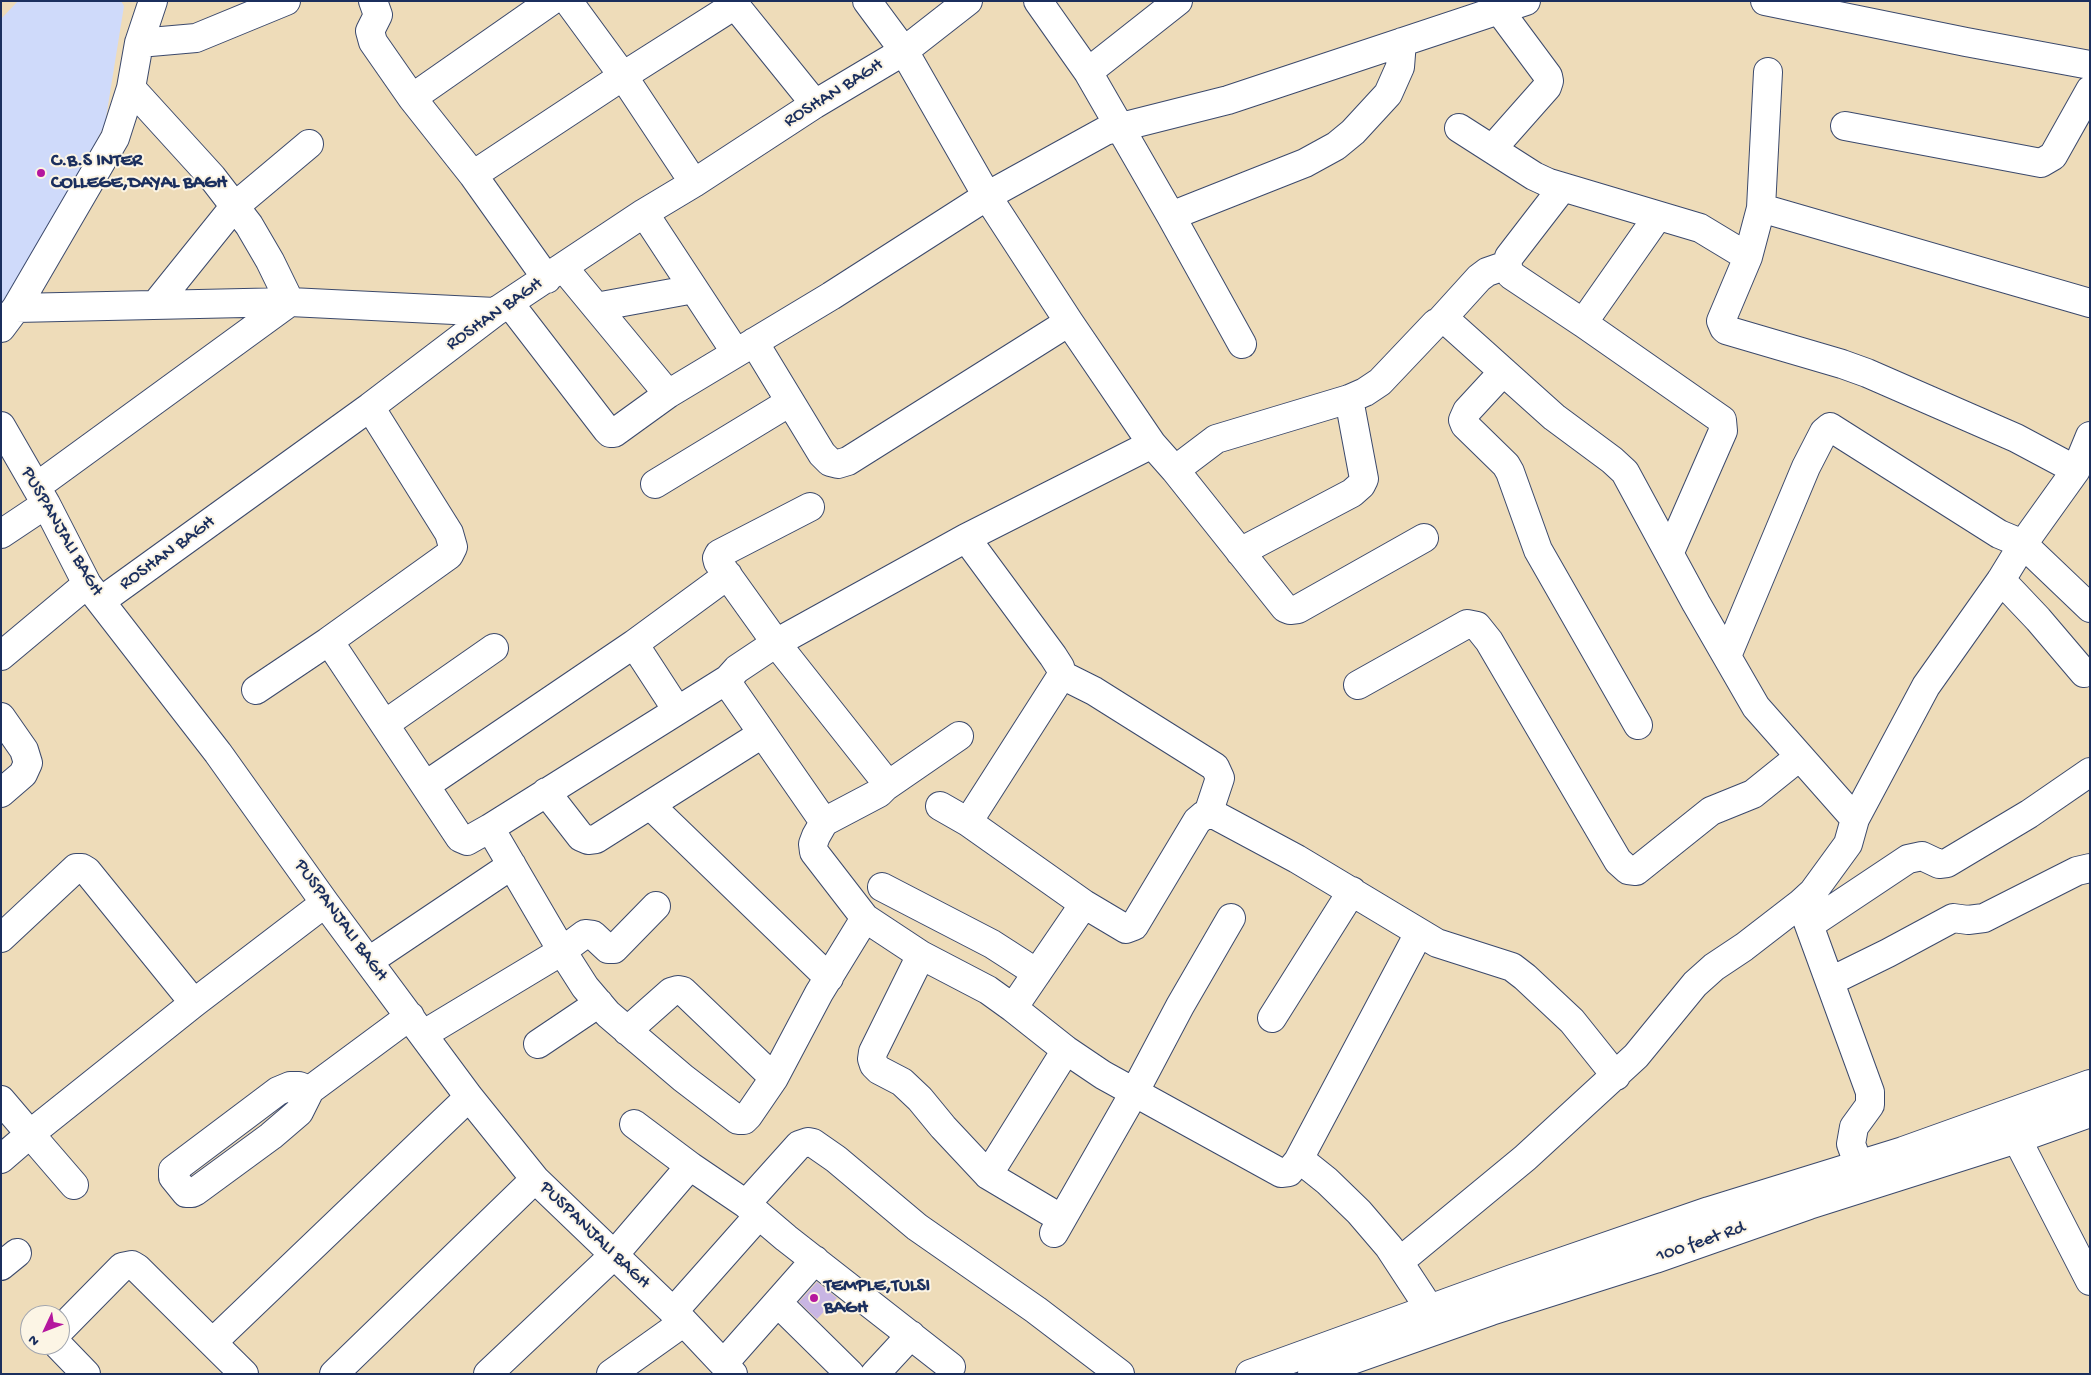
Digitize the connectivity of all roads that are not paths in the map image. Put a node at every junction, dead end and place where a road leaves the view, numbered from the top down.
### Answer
1 (153, 1) edge
2 (286, 1) edge
3 (373, 1) edge
4 (551, 1) edge
5 (568, 1) edge
6 (867, 1) edge
7 (968, 1) edge
8 (1038, 1) edge
9 (1178, 1) edge
10 (1526, 1) edge
11 (1765, 1) edge
12 (733, 3) edge
13 (1499, 10) junction
14 (1402, 42) junction
15 (139, 43) junction
16 (904, 51) junction
17 (2090, 64) edge
18 (1088, 72) junction
19 (1768, 72) dead end
20 (623, 76) junction
21 (131, 88) junction
22 (2090, 90) edge
23 (412, 98) junction
24 (815, 104) junction
25 (1120, 126) junction
26 (1845, 126) dead end
27 (1459, 128) dead end
28 (309, 144) dead end
29 (1493, 148) junction
30 (473, 175) junction
31 (694, 183) junction
32 (1563, 187) junction
33 (987, 196) junction
34 (234, 207) junction
35 (1761, 208) junction
36 (644, 213) junction
37 (1171, 216) junction
38 (1658, 216) junction
39 (1748, 256) junction
40 (1508, 265) junction
41 (555, 273) junction
42 (694, 289) junction
43 (290, 302) junction
44 (2090, 303) edge
45 (156, 304) junction
46 (596, 307) junction
47 (502, 308) junction
48 (8, 318) edge
49 (1440, 321) junction
50 (1069, 322) junction
51 (1583, 323) junction
52 (1242, 344) dead end
53 (745, 348) junction
54 (1504, 372) junction
55 (668, 394) junction
56 (1349, 399) junction
57 (790, 402) junction
58 (370, 407) junction
59 (1, 426) edge
60 (1152, 444) junction
61 (2085, 457) edge
62 (1175, 470) junction
63 (655, 484) dead end
64 (41, 496) junction
65 (810, 507) dead end
66 (1, 534) edge
67 (966, 538) junction
68 (1424, 538) dead end
69 (2022, 544) junction
70 (1240, 552) junction
71 (1670, 552) junction
72 (728, 576) junction
73 (2000, 580) junction
74 (94, 593) junction
75 (2090, 608) edge
76 (329, 641) junction
77 (776, 643) junction
78 (634, 644) junction
79 (494, 648) dead end
80 (1, 656) edge
81 (1727, 656) junction
82 (2084, 673) dead end
83 (1062, 675) junction
84 (728, 679) junction
85 (1358, 685) dead end
86 (256, 690) dead end
87 (677, 710) junction
88 (1, 717) edge
89 (385, 724) junction
90 (1638, 725) dead end
91 (762, 734) junction
92 (959, 736) dead end
93 (1799, 757) junction
94 (2090, 772) edge
95 (426, 786) junction
96 (885, 786) junction
97 (546, 792) junction
98 (1, 793) edge
99 (650, 804) junction
100 (940, 806) dead end
101 (1208, 814) junction
102 (1855, 819) junction
103 (824, 822) junction
104 (968, 822) junction
105 (490, 828) junction
106 (512, 865) junction
107 (2090, 868) edge
108 (882, 887) dead end
109 (1352, 891) junction
110 (325, 903) junction
111 (1084, 904) junction
112 (656, 906) dead end
113 (1805, 914) junction
114 (865, 918) junction
115 (1231, 918) dead end
116 (1419, 933) junction
117 (1, 938) edge
118 (562, 951) junction
119 (921, 955) junction
120 (369, 961) junction
121 (1037, 973) junction
122 (829, 978) junction
123 (1831, 981) junction
124 (194, 1003) junction
125 (599, 1003) junction
126 (1013, 1008) junction
127 (1272, 1018) dead end
128 (417, 1025) junction
129 (627, 1031) junction
130 (538, 1044) dead end
131 (1066, 1050) junction
132 (1616, 1076) junction
133 (774, 1078) junction
134 (2090, 1084) edge
135 (310, 1090) junction
136 (1134, 1093) junction
137 (470, 1096) junction
138 (1, 1100) edge
139 (2090, 1112) edge
140 (634, 1124) dead end
141 (30, 1134) junction
142 (2017, 1139) junction
143 (1, 1159) edge
144 (1298, 1161) junction
145 (690, 1166) junction
146 (1859, 1166) junction
147 (988, 1175) junction
148 (535, 1179) junction
149 (74, 1185) dead end
150 (752, 1210) junction
151 (613, 1256) junction
152 (815, 1260) junction
153 (1399, 1262) junction
154 (2090, 1281) edge
155 (778, 1302) junction
156 (1429, 1308) junction
157 (678, 1317) junction
158 (70, 1320) edge
159 (911, 1335) junction
160 (213, 1342) junction
161 (68, 1355) edge
162 (951, 1367) dead end
163 (728, 1368) edge
164 (86, 1374) edge
165 (244, 1374) edge
166 (334, 1374) edge
167 (488, 1374) edge
168 (611, 1374) edge
169 (850, 1374) edge
170 (875, 1374) edge
171 (1120, 1374) edge
172 (1250, 1374) edge
173 (1312, 1374) edge

1 - 15 street
2 - 15 street
3 - 23 street
4 - 23 street
5 - 20 street
6 - 16 street
7 - 16 street, ROSHAN BAGH
8 - 18 street
9 - 18 street
10 - 13 street
11 - 17 street
12 - 20 street
12 - 24 street
13 - 14 street
13 - 29 street
14 - 25 street
14 - 37 street
15 - 21 street
16 - 24 street, ROSHAN BAGH
16 - 33 street
18 - 25 street
19 - 35 street
20 - 30 street
20 - 31 street
21 - 34 street
21 - 48 street
22 - 26 street
23 - 30 street
24 - 31 street, ROSHAN BAGH
25 - 33 street
25 - 37 street
27 - 29 street
28 - 34 street
29 - 32 street
30 - 41 street
31 - 36 street, ROSHAN BAGH
32 - 38 street
32 - 40 street
33 - 50 street
33 - 53 street
34 - 43 street
34 - 45 street
35 - 39 street
35 - 44 street
36 - 41 street, ROSHAN BAGH
36 - 42 street
37 - 52 street
38 - 39 street
38 - 51 street
39 - 61 street
40 - 49 street
40 - 51 street
41 - 46 street
41 - 47 street, ROSHAN BAGH
42 - 46 street
42 - 53 street
43 - 45 street
43 - 47 street
43 - 64 street
45 - 48 street
46 - 55 street
47 - 55 street
47 - 58 street, ROSHAN BAGH
49 - 54 street
49 - 56 street
50 - 57 street
50 - 60 street
51 - 71 street
53 - 55 street
53 - 57 street
54 - 71 street
54 - 90 street
56 - 62 street
56 - 70 street
57 - 63 street
58 - 74 street, ROSHAN BAGH
58 - 76 street
59 - 64 street, PUSPANJALI BAGH
60 - 62 street
60 - 67 street
61 - 69 street
62 - 70 street
64 - 66 street
64 - 74 street, PUSPANJALI BAGH
65 - 72 street
67 - 77 street
67 - 83 street
68 - 70 street
69 - 73 street
69 - 75 street
69 - 81 street
71 - 81 street
72 - 77 street
72 - 78 street
73 - 82 street
73 - 102 street
74 - 80 street, ROSHAN BAGH
74 - 110 street, PUSPANJALI BAGH
76 - 86 street
76 - 89 street
77 - 84 street
77 - 96 street
78 - 87 street
78 - 95 street
79 - 89 street
81 - 93 street
83 - 101 street
83 - 104 street
84 - 87 street
84 - 91 street
85 - 93 street
87 - 97 street
88 - 98 street
89 - 95 street
91 - 99 street
91 - 103 street
92 - 96 street
93 - 102 street
94 - 113 street
95 - 105 street
96 - 103 street
97 - 99 street
97 - 105 street
99 - 122 street
100 - 104 street
101 - 109 street
101 - 111 street
102 - 113 street
103 - 114 street
104 - 111 street
105 - 106 street
106 - 118 street
106 - 120 street
107 - 123 street
108 - 121 street
109 - 116 street
109 - 127 street
110 - 120 street, PUSPANJALI BAGH
110 - 124 street
111 - 121 street
112 - 118 street
113 - 123 street
113 - 132 street
114 - 119 street
114 - 122 street
115 - 136 street
116 - 132 street
116 - 144 street
117 - 124 street
118 - 125 street
118 - 128 street
119 - 126 street
119 - 147 street
120 - 128 street, PUSPANJALI BAGH
121 - 126 street
122 - 133 street
123 - 146 street
124 - 141 street
125 - 129 street
125 - 130 street
126 - 131 street
128 - 135 street
128 - 137 street, PUSPANJALI BAGH
129 - 133 street
129 - 133 street
131 - 136 street
131 - 147 street
132 - 153 street
134 - 146 street
135 - 135 street
136 - 144 street
136 - 147 street
137 - 148 street, PUSPANJALI BAGH
137 - 160 street
138 - 141 street
139 - 142 street, 100 feet Rd
140 - 145 street
141 - 143 street
141 - 149 street
142 - 154 street
142 - 173 street, 100 feet Rd
144 - 153 street
145 - 150 street
145 - 151 street
146 - 156 street
148 - 151 street, PUSPANJALI BAGH
148 - 166 street
150 - 152 street
150 - 157 street
150 - 171 street
151 - 157 street, PUSPANJALI BAGH
151 - 167 street
152 - 155 street
152 - 159 street
153 - 156 street
155 - 163 street
155 - 169 street
156 - 172 street
157 - 163 street, PUSPANJALI BAGH
157 - 168 street
158 - 160 street
159 - 162 street
159 - 170 street
160 - 165 street
161 - 164 street

